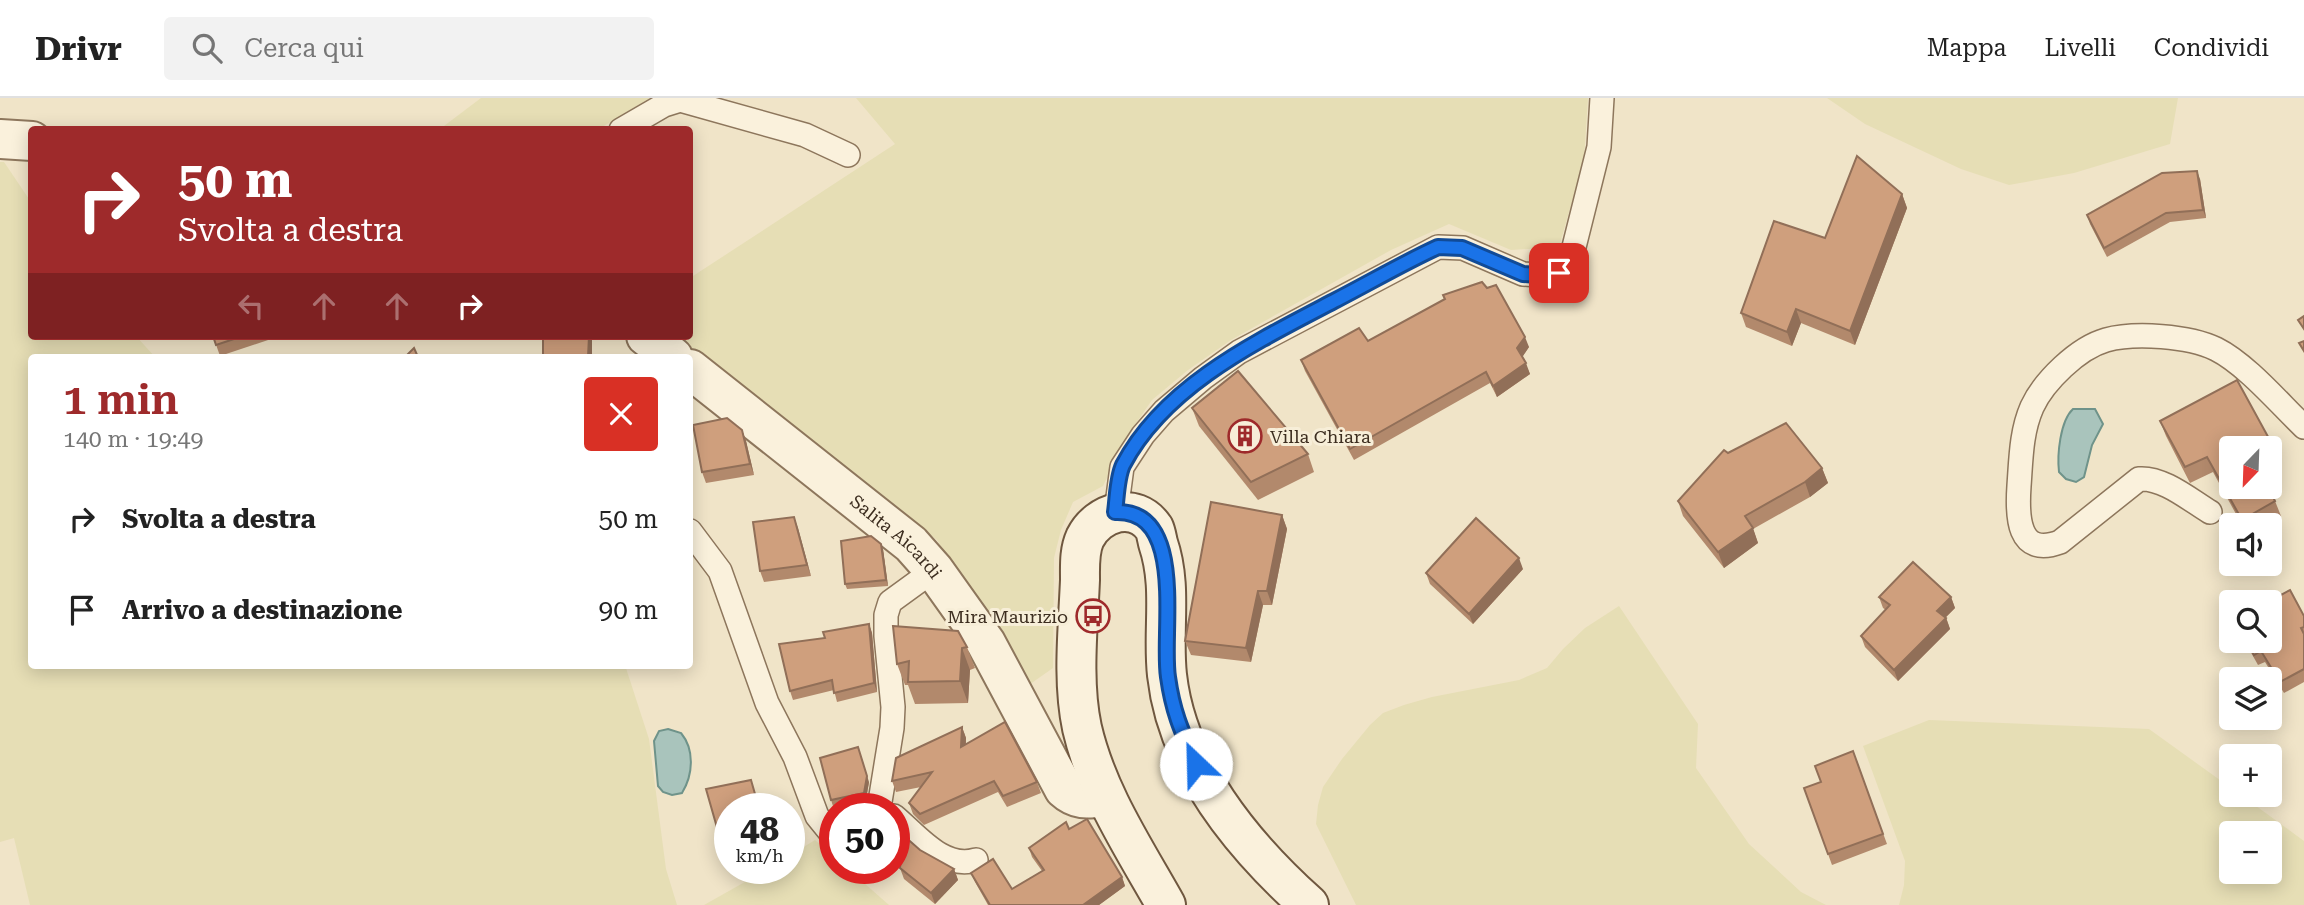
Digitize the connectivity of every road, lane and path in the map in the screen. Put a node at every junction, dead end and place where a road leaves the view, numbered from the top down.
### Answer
1 (1602, 98) edge
2 (628, 126) edge
3 (0, 139) edge
4 (28, 141) edge
5 (848, 155) dead end
6 (693, 371) edge
7 (2304, 427) edge
8 (1115, 512) junction
9 (2210, 512) dead end
10 (693, 535) edge
11 (934, 570) junction
12 (886, 793) edge
13 (1105, 797) junction
14 (819, 818) edge
15 (910, 830) edge
16 (976, 860) dead end
17 (1166, 905) edge
18 (1309, 905) edge

1 - 8 lane
2 - 5 lane
3 - 4 main road
6 - 11 main road, Salita Aicardi
7 - 9 lane
8 - 13 main road
8 - 18 main road
10 - 14 lane
11 - 12 lane
11 - 13 main road, Salita Aicardi
13 - 17 main road
15 - 16 lane

